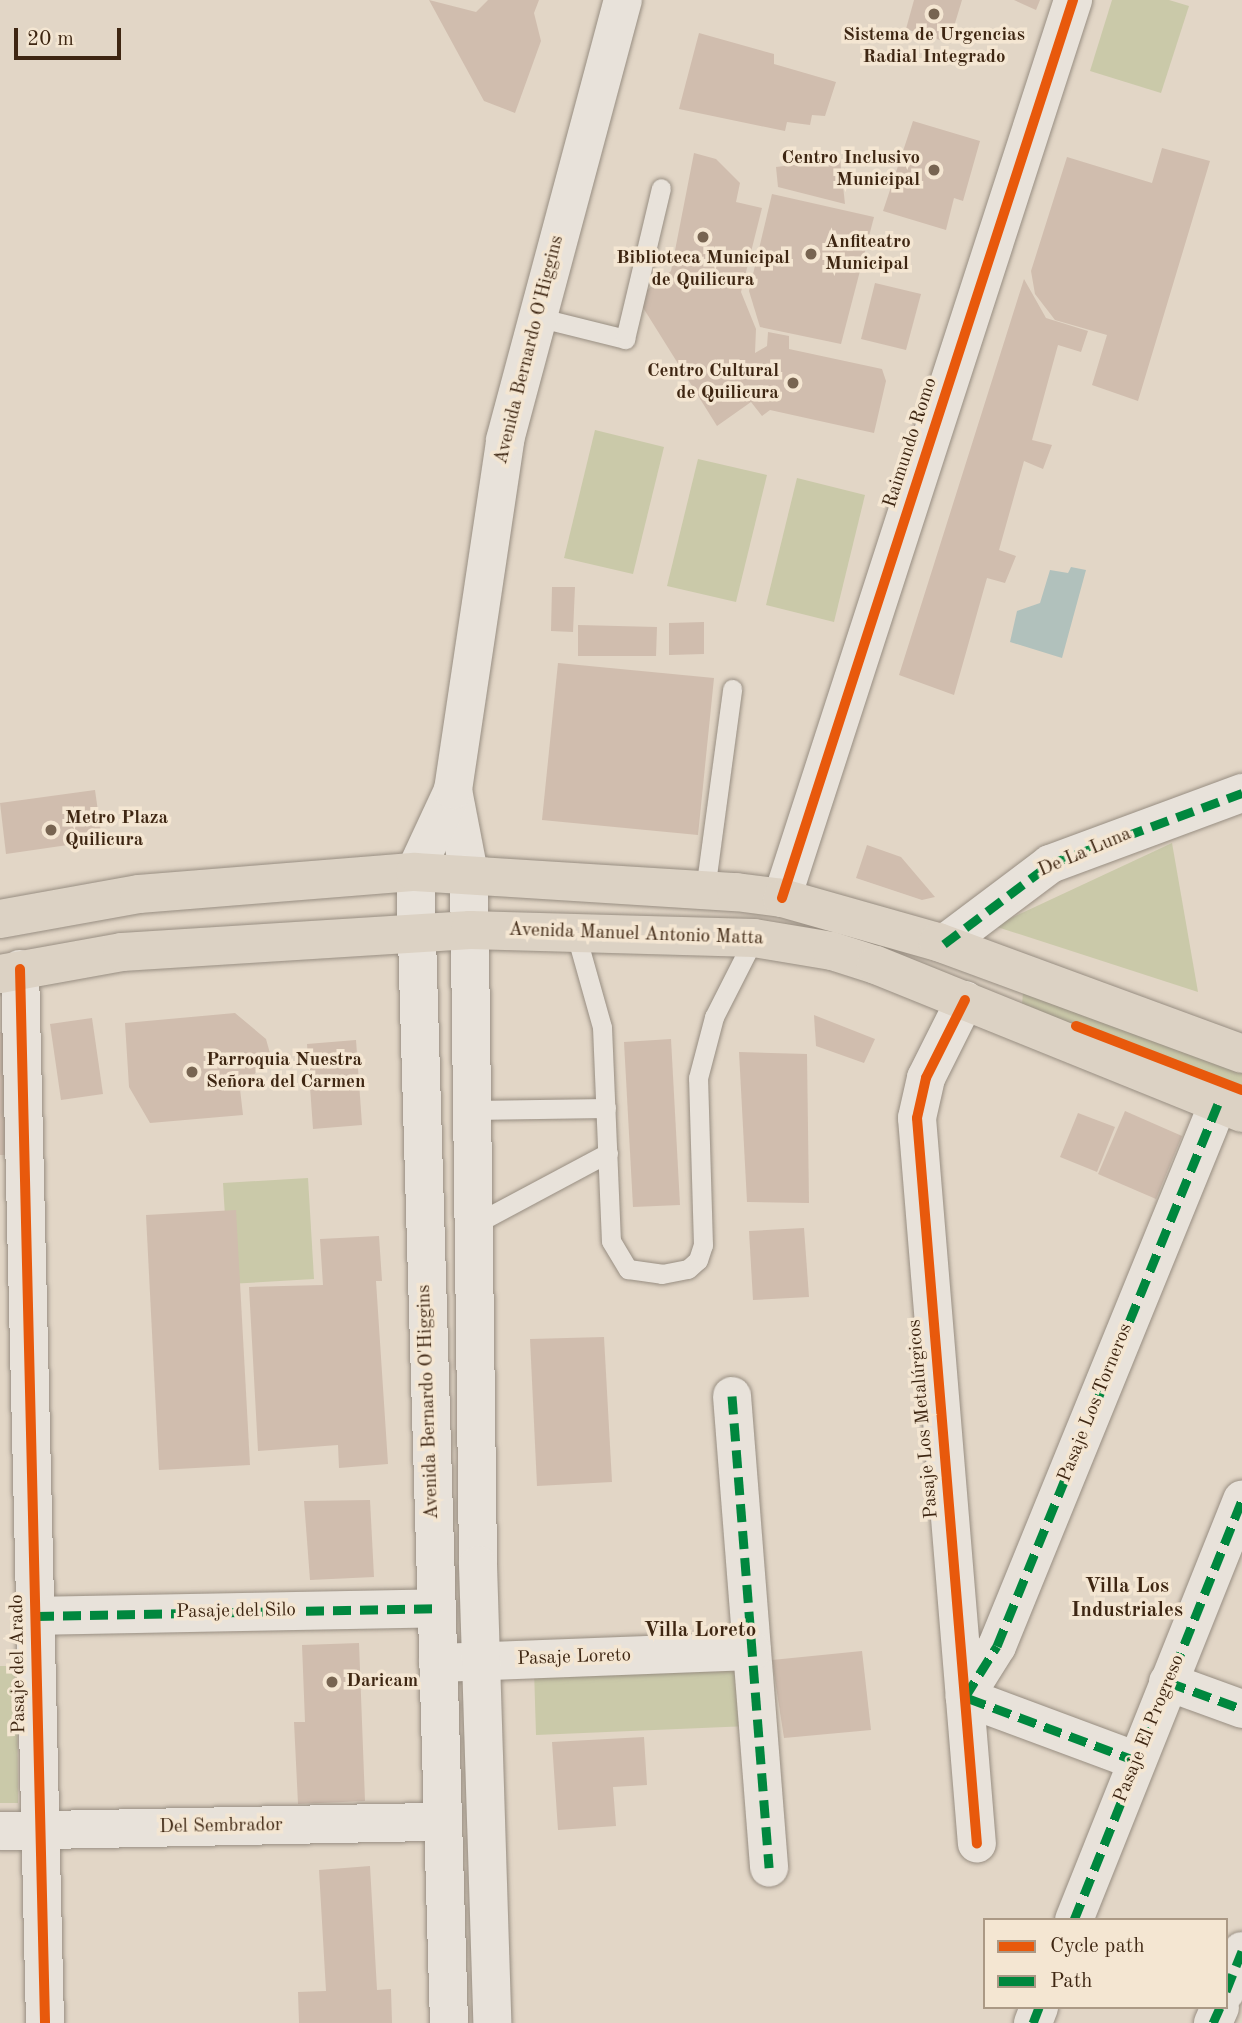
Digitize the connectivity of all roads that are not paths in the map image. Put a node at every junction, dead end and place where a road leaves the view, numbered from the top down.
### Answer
1 (623, 0) edge
2 (1073, 0) edge
3 (661, 188) dead end
4 (537, 317) junction
5 (732, 689) dead end
6 (453, 789) junction
7 (1242, 793) edge
8 (415, 872) junction
9 (468, 873) junction
10 (705, 890) junction
11 (782, 898) junction
12 (0, 919) edge
13 (470, 930) junction
14 (575, 931) junction
15 (415, 933) junction
16 (754, 938) junction
17 (944, 944) junction
18 (10, 972) edge
19 (965, 1000) junction
20 (1242, 1054) edge
21 (606, 1108) junction
22 (1230, 1108) edge
23 (472, 1110) junction
24 (607, 1153) junction
25 (473, 1225) junction
26 (732, 1396) dead end
27 (1242, 1499) edge
28 (436, 1608) junction
29 (36, 1616) junction
30 (752, 1651) junction
31 (481, 1661) junction
32 (438, 1663) junction
33 (1168, 1682) junction
34 (965, 1697) junction
35 (1242, 1709) edge
36 (1137, 1761) junction
37 (442, 1822) junction
38 (41, 1830) junction
39 (0, 1831) edge
40 (977, 1844) dead end
41 (769, 1868) dead end
42 (1075, 1918) edge
43 (1242, 1951) edge
44 (1228, 1986) edge
45 (46, 2023) edge
46 (449, 2023) edge
47 (492, 2023) edge

1 - 4 street, Avenida Bernardo O'Higgins
2 - 11 street, Raimundo Romo
3 - 4 lane
4 - 6 street, Avenida Bernardo O'Higgins
5 - 10 lane
6 - 8 street, Avenida Bernardo O'Higgins
6 - 9 street, Avenida Bernardo O'Higgins
7 - 17 street, De La Luna
8 - 9 main road
8 - 12 main road
8 - 15 street, Avenida Bernardo O'Higgins
9 - 10 main road
9 - 13 street, Avenida Bernardo O'Higgins
10 - 11 main road
11 - 17 main road
13 - 14 main road, Avenida Manuel Antonio Matta
13 - 15 main road, Avenida Manuel Antonio Matta
13 - 23 street, Avenida Bernardo O'Higgins
14 - 16 main road, Avenida Manuel Antonio Matta
14 - 21 lane
15 - 18 main road, Avenida Manuel Antonio Matta
15 - 28 street, Avenida Bernardo O'Higgins
16 - 19 main road, Avenida Manuel Antonio Matta
16 - 24 lane
17 - 20 main road
18 - 29 street, Pasaje del Arado
19 - 22 main road, Avenida Manuel Antonio Matta
19 - 34 street, Pasaje Los Metalúrgicos
21 - 23 lane
21 - 24 lane
22 - 34 street, Pasaje Los Torneros
23 - 25 street, Avenida Bernardo O'Higgins
24 - 25 lane
25 - 31 street, Avenida Bernardo O'Higgins
26 - 30 street
27 - 33 street, Pasaje El Progreso
28 - 29 street, Pasaje del Silo
28 - 32 street, Avenida Bernardo O'Higgins
29 - 38 street, Pasaje del Arado
30 - 31 street, Pasaje Loreto
30 - 41 street
31 - 32 street, Pasaje Loreto
31 - 47 street, Avenida Bernardo O'Higgins
32 - 37 street, Avenida Bernardo O'Higgins
33 - 35 street
33 - 36 street, Pasaje El Progreso
34 - 36 street
34 - 40 street, Pasaje Los Metalúrgicos
36 - 42 street, Pasaje El Progreso
37 - 38 street, Del Sembrador
37 - 46 street, Avenida Bernardo O'Higgins
38 - 39 street, Del Sembrador
38 - 45 street, Pasaje del Arado
43 - 44 street

